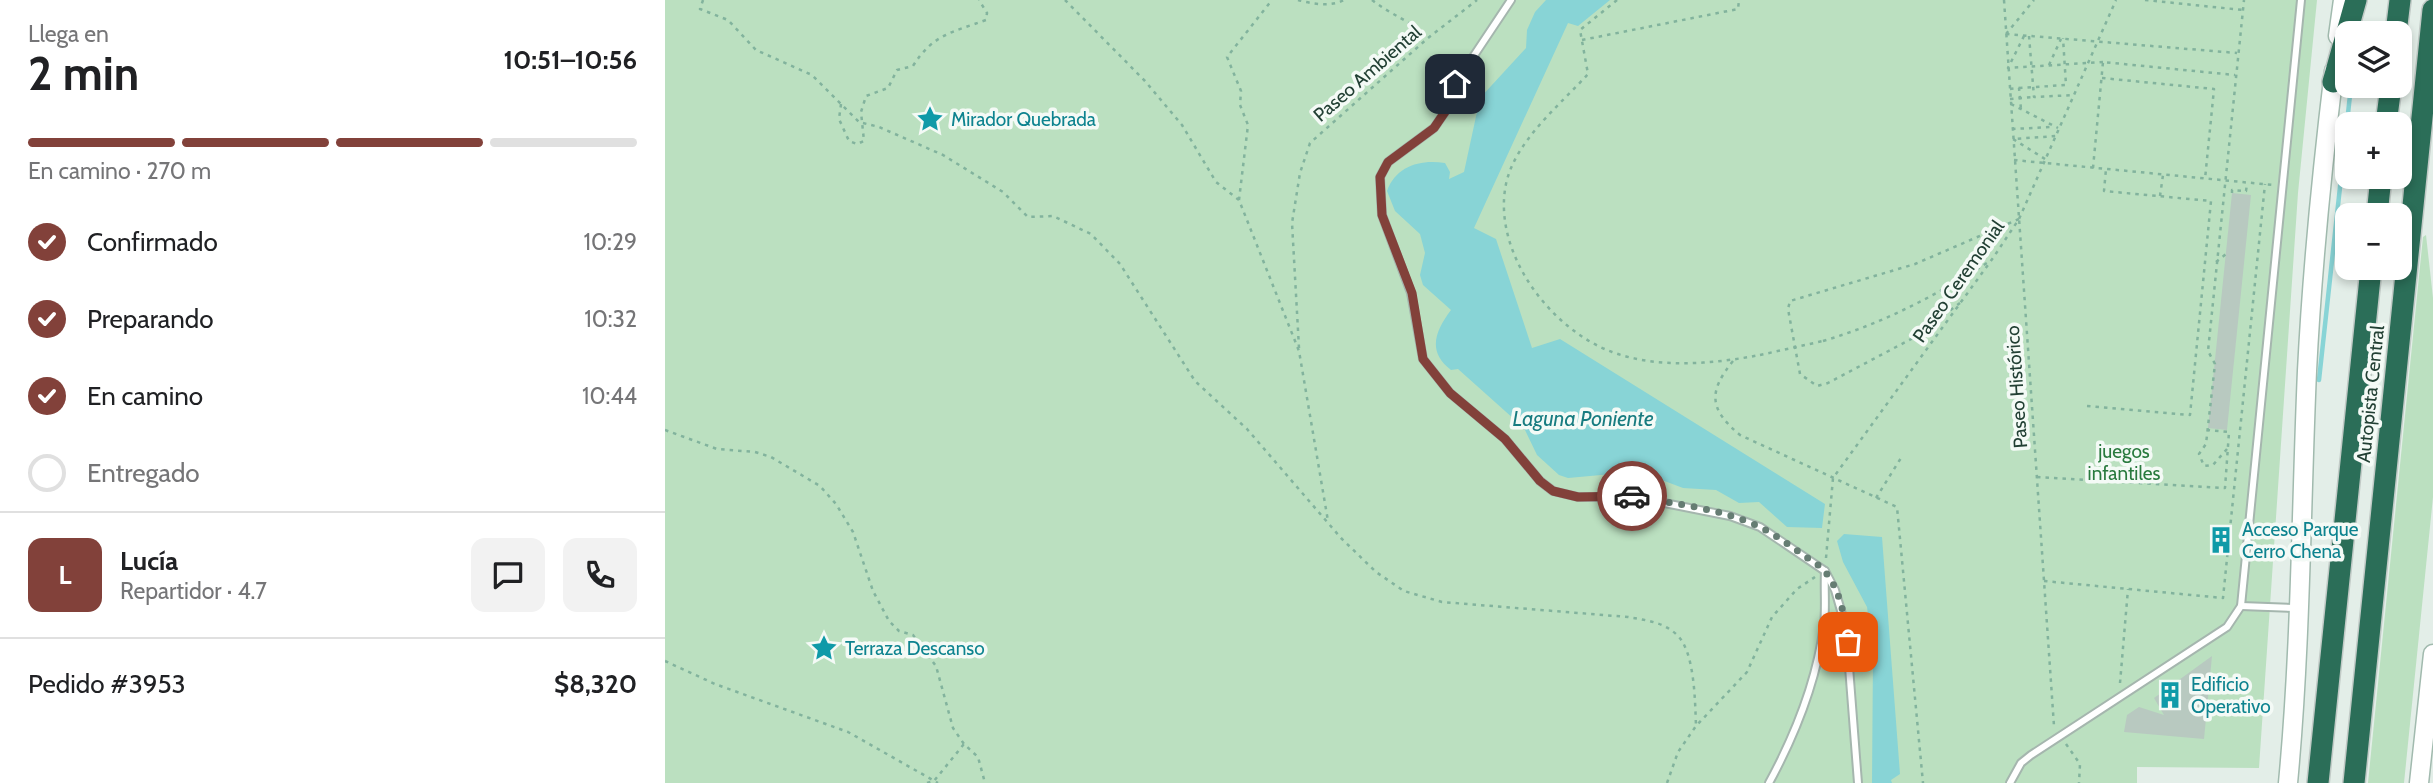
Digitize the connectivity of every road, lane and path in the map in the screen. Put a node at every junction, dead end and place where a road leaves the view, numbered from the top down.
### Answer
1 (703, 0) edge
2 (979, 0) edge
3 (1065, 0) edge
4 (1272, 0) edge
5 (1298, 0) edge
6 (1344, 0) edge
7 (1372, 0) edge
8 (1477, 0) edge
9 (1511, 0) edge
10 (1617, 0) edge
11 (1738, 0) edge
12 (2004, 0) edge
13 (2034, 0) edge
14 (2116, 0) edge
15 (2145, 0) edge
16 (2244, 0) edge
17 (2301, 0) edge
18 (2343, 0) edge
19 (2356, 0) edge
20 (2400, 0) edge
21 (2243, 10) junction
22 (2433, 10) edge
23 (2397, 21) edge
24 (2006, 34) junction
25 (2027, 36) junction
26 (1428, 38) junction
27 (2062, 38) junction
28 (1582, 40) junction
29 (2098, 40) junction
30 (2238, 53) junction
31 (2428, 55) junction
32 (2089, 61) junction
33 (2103, 62) junction
34 (2065, 63) junction
35 (2049, 65) junction
36 (2031, 66) junction
37 (2008, 68) junction
38 (2236, 75) junction
39 (2102, 78) junction
40 (2333, 82) junction
41 (2066, 85) junction
42 (2078, 85) junction
43 (2033, 87) junction
44 (2019, 88) junction
45 (2010, 89) junction
46 (2074, 95) junction
47 (2034, 97) junction
48 (2020, 98) junction
49 (2010, 99) junction
50 (841, 104) junction
51 (2011, 104) junction
52 (2021, 109) junction
53 (865, 124) junction
54 (2053, 126) junction
55 (2033, 128) junction
56 (2012, 129) junction
57 (2059, 129) junction
58 (2056, 135) junction
59 (2033, 137) junction
60 (2013, 139) junction
61 (2433, 145) edge
62 (2014, 160) junction
63 (2044, 161) junction
64 (2093, 168) junction
65 (2106, 169) junction
66 (2163, 174) junction
67 (2205, 179) junction
68 (2224, 180) junction
69 (2247, 183) junction
70 (2265, 184) junction
71 (2283, 186) junction
72 (2232, 193) dead end
73 (2160, 196) junction
74 (1239, 200) junction
75 (2019, 219) junction
76 (2226, 254) dead end
77 (1993, 258) junction
78 (2216, 261) junction
79 (2370, 280) edge
80 (1962, 301) junction
81 (1299, 351) junction
82 (1733, 360) junction
83 (2087, 406) dead end
84 (2208, 429) junction
85 (665, 430) edge
86 (2227, 449) junction
87 (1901, 458) dead end
88 (2037, 477) junction
89 (1833, 478) junction
90 (1876, 498) junction
91 (1328, 523) junction
92 (1825, 571) junction
93 (2044, 582) junction
94 (2128, 589) junction
95 (2241, 606) junction
96 (2298, 608) junction
97 (2433, 654) edge
98 (665, 661) edge
99 (2119, 699) junction
100 (1696, 726) junction
101 (2061, 737) junction
102 (964, 744) junction
103 (936, 782) edge
104 (927, 783) edge
105 (985, 783) edge
106 (1668, 783) edge
107 (1769, 783) edge
108 (1857, 783) edge
109 (1923, 783) edge
110 (2010, 783) edge
111 (2079, 783) edge
112 (2288, 783) edge
113 (2318, 783) edge
114 (2354, 783) edge
115 (2419, 783) edge

1 - 50 path
2 - 53 path
3 - 74 path
4 - 74 path
5 - 6 path
7 - 26 path
8 - 26 path, Paseo Ambiental
9 - 92 lane
10 - 28 path
11 - 28 path
12 - 24 path, Paseo Histórico
13 - 24 path
14 - 29 path, Paseo Ceremonial
15 - 21 path
16 - 21 path
17 - 71 lane
18 - 40 main road
19 - 40 highway
20 - 23 highway
21 - 30 path
22 - 31 highway, Autopista Central
24 - 25 path
24 - 37 path, Paseo Histórico
25 - 27 path
25 - 36 path
25 - 37 path
26 - 81 path, Paseo Ambiental
27 - 29 path
27 - 34 path
27 - 35 path
28 - 82 path
29 - 30 path
29 - 32 path, Paseo Ceremonial
30 - 38 path
31 - 61 highway
31 - 114 highway, Autopista Central
32 - 33 path
32 - 34 path
32 - 42 path, Paseo Ceremonial
33 - 38 path
33 - 39 path
34 - 35 path
34 - 41 path
35 - 36 path
36 - 37 path
36 - 43 path
37 - 45 path, Paseo Histórico
38 - 68 path
39 - 64 path
39 - 67 path
40 - 96 main road
41 - 42 path
41 - 43 path
42 - 46 path, Paseo Ceremonial
43 - 44 path
43 - 47 path
44 - 45 path
44 - 48 path
45 - 49 path, Paseo Histórico
46 - 47 path
46 - 57 path, Paseo Ceremonial
47 - 48 path
48 - 49 path
48 - 52 path
49 - 51 path, Paseo Histórico
50 - 53 path
50 - 53 path
51 - 52 path
51 - 56 path, Paseo Histórico
52 - 54 path
53 - 91 path
54 - 55 path
54 - 57 path
55 - 56 path
55 - 59 path
56 - 60 path, Paseo Histórico
57 - 58 path, Paseo Ceremonial
58 - 59 path
58 - 63 path, Paseo Ceremonial
59 - 60 path
60 - 62 path, Paseo Histórico
60 - 63 path
62 - 63 path
62 - 75 path, Paseo Histórico
63 - 64 path
63 - 75 path, Paseo Ceremonial
64 - 65 path
65 - 66 path
65 - 73 path
66 - 67 path
66 - 73 path
67 - 68 path
68 - 69 path
68 - 78 path
69 - 70 path
69 - 72 path
70 - 71 path
70 - 94 path
71 - 95 lane
73 - 83 path
74 - 81 path
75 - 77 path, Paseo Ceremonial
75 - 80 path
75 - 88 path, Paseo Histórico
76 - 78 path
77 - 80 path, Paseo Ceremonial
77 - 82 path, bridge
78 - 84 path
79 - 113 highway, Autopista Central
80 - 89 path, Paseo Ceremonial
81 - 91 path
82 - 89 path
84 - 86 path
84 - 86 path
85 - 102 path
86 - 88 path
87 - 90 path
88 - 93 path, Paseo Histórico
89 - 90 path
89 - 92 path
90 - 109 path
91 - 100 path
92 - 100 path
92 - 107 lane
92 - 108 lane
93 - 94 path
93 - 101 path, Paseo Histórico
94 - 99 path
95 - 96 lane
95 - 99 lane
96 - 112 main road
97 - 115 main road
98 - 103 path
99 - 101 lane
100 - 106 path
101 - 110 lane
101 - 111 path, Paseo Histórico
102 - 103 path
102 - 105 path
103 - 104 path

